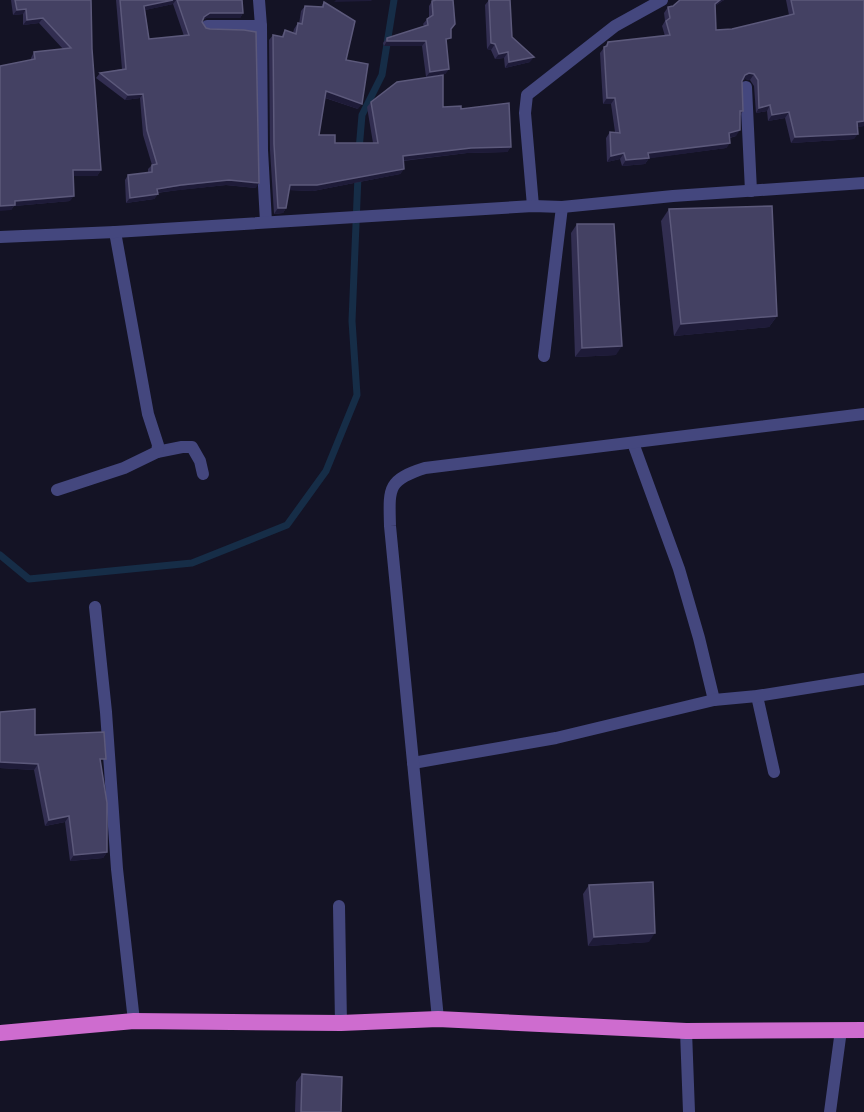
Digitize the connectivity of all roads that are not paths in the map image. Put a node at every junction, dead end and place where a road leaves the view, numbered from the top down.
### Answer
1 (259, 0) edge
2 (662, 0) edge
3 (207, 26) edge
4 (261, 26) junction
5 (746, 87) edge
6 (864, 183) edge
7 (751, 190) junction
8 (533, 206) junction
9 (562, 207) junction
10 (266, 222) junction
11 (115, 232) junction
12 (0, 237) edge
13 (544, 356) dead end
14 (864, 414) edge
15 (633, 443) junction
16 (158, 452) junction
17 (203, 474) dead end
18 (57, 490) dead end
19 (95, 607) dead end
20 (864, 679) edge
21 (757, 696) junction
22 (714, 700) junction
23 (413, 763) junction
24 (774, 772) dead end
25 (339, 906) dead end
26 (438, 1019) junction
27 (134, 1021) junction
28 (341, 1023) junction
29 (841, 1030) junction
30 (864, 1030) edge
31 (686, 1031) junction
32 (0, 1033) edge
33 (689, 1112) edge
34 (830, 1112) edge

1 - 4 street
2 - 8 street
3 - 4 street
4 - 10 street
5 - 7 street
6 - 7 street
7 - 9 street
8 - 9 street
8 - 10 street
9 - 13 street
10 - 11 street
11 - 12 street
11 - 16 street
14 - 15 street
15 - 22 street
15 - 23 street
16 - 17 street
16 - 18 street
19 - 27 street
20 - 21 street
21 - 22 street
21 - 24 street
22 - 23 street
23 - 26 street
25 - 28 street
26 - 28 highway
26 - 31 highway
27 - 28 highway
27 - 32 highway
29 - 30 highway
29 - 31 highway
29 - 34 street
31 - 33 street

